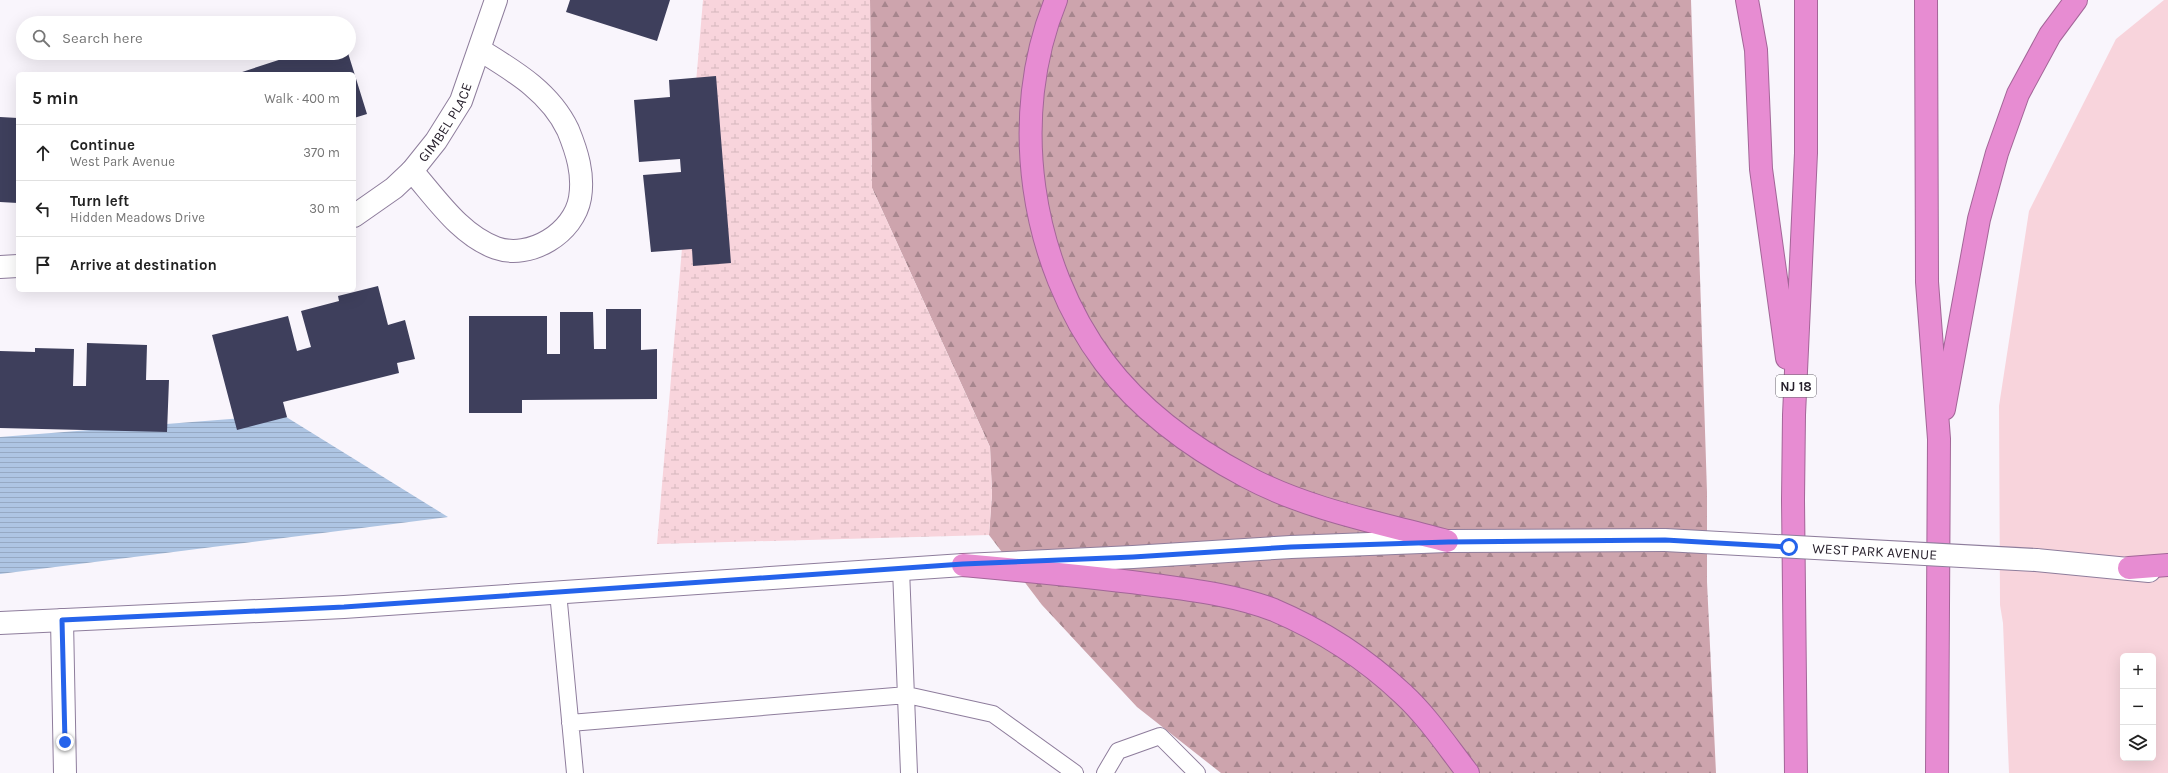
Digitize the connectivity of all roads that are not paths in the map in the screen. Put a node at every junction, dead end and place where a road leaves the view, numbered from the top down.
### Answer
1 (496, 0) edge
2 (1056, 0) edge
3 (1747, 0) edge
4 (1806, 0) edge
5 (1926, 0) edge
6 (2076, 0) edge
7 (480, 50) junction
8 (412, 171) junction
9 (356, 215) edge
10 (16, 266) edge
11 (0, 267) edge
12 (1794, 415) junction
13 (1938, 439) junction
14 (1448, 542) junction
15 (963, 564) junction
16 (2168, 565) edge
17 (2129, 568) junction
18 (901, 569) junction
19 (2168, 574) edge
20 (558, 592) junction
21 (62, 620) junction
22 (0, 624) edge
23 (907, 695) junction
24 (570, 722) junction
25 (574, 766) edge
26 (66, 773) edge
27 (909, 773) edge
28 (1075, 773) edge
29 (1105, 773) edge
30 (1197, 773) edge
31 (1468, 773) edge
32 (1796, 773) edge
33 (1937, 773) edge

1 - 7 street, GIMBEL PLACE
2 - 14 highway
3 - 12 highway
4 - 12 highway, NJ 18
5 - 13 highway
6 - 13 highway
7 - 8 street, GIMBEL PLACE
7 - 8 street
8 - 9 street, GIMBEL PLACE
10 - 11 street
12 - 32 highway, NJ 18
13 - 33 highway
14 - 15 street, WEST PARK AVENUE
14 - 17 street, WEST PARK AVENUE, bridge
15 - 18 street, WEST PARK AVENUE
15 - 31 highway
16 - 17 highway
17 - 19 street, WEST PARK AVENUE
18 - 20 street, WEST PARK AVENUE
18 - 23 lane
20 - 21 street, WEST PARK AVENUE
20 - 24 lane
21 - 22 street, WEST PARK AVENUE
21 - 26 street
23 - 24 lane
23 - 27 lane
23 - 28 lane
24 - 25 lane
29 - 30 lane

